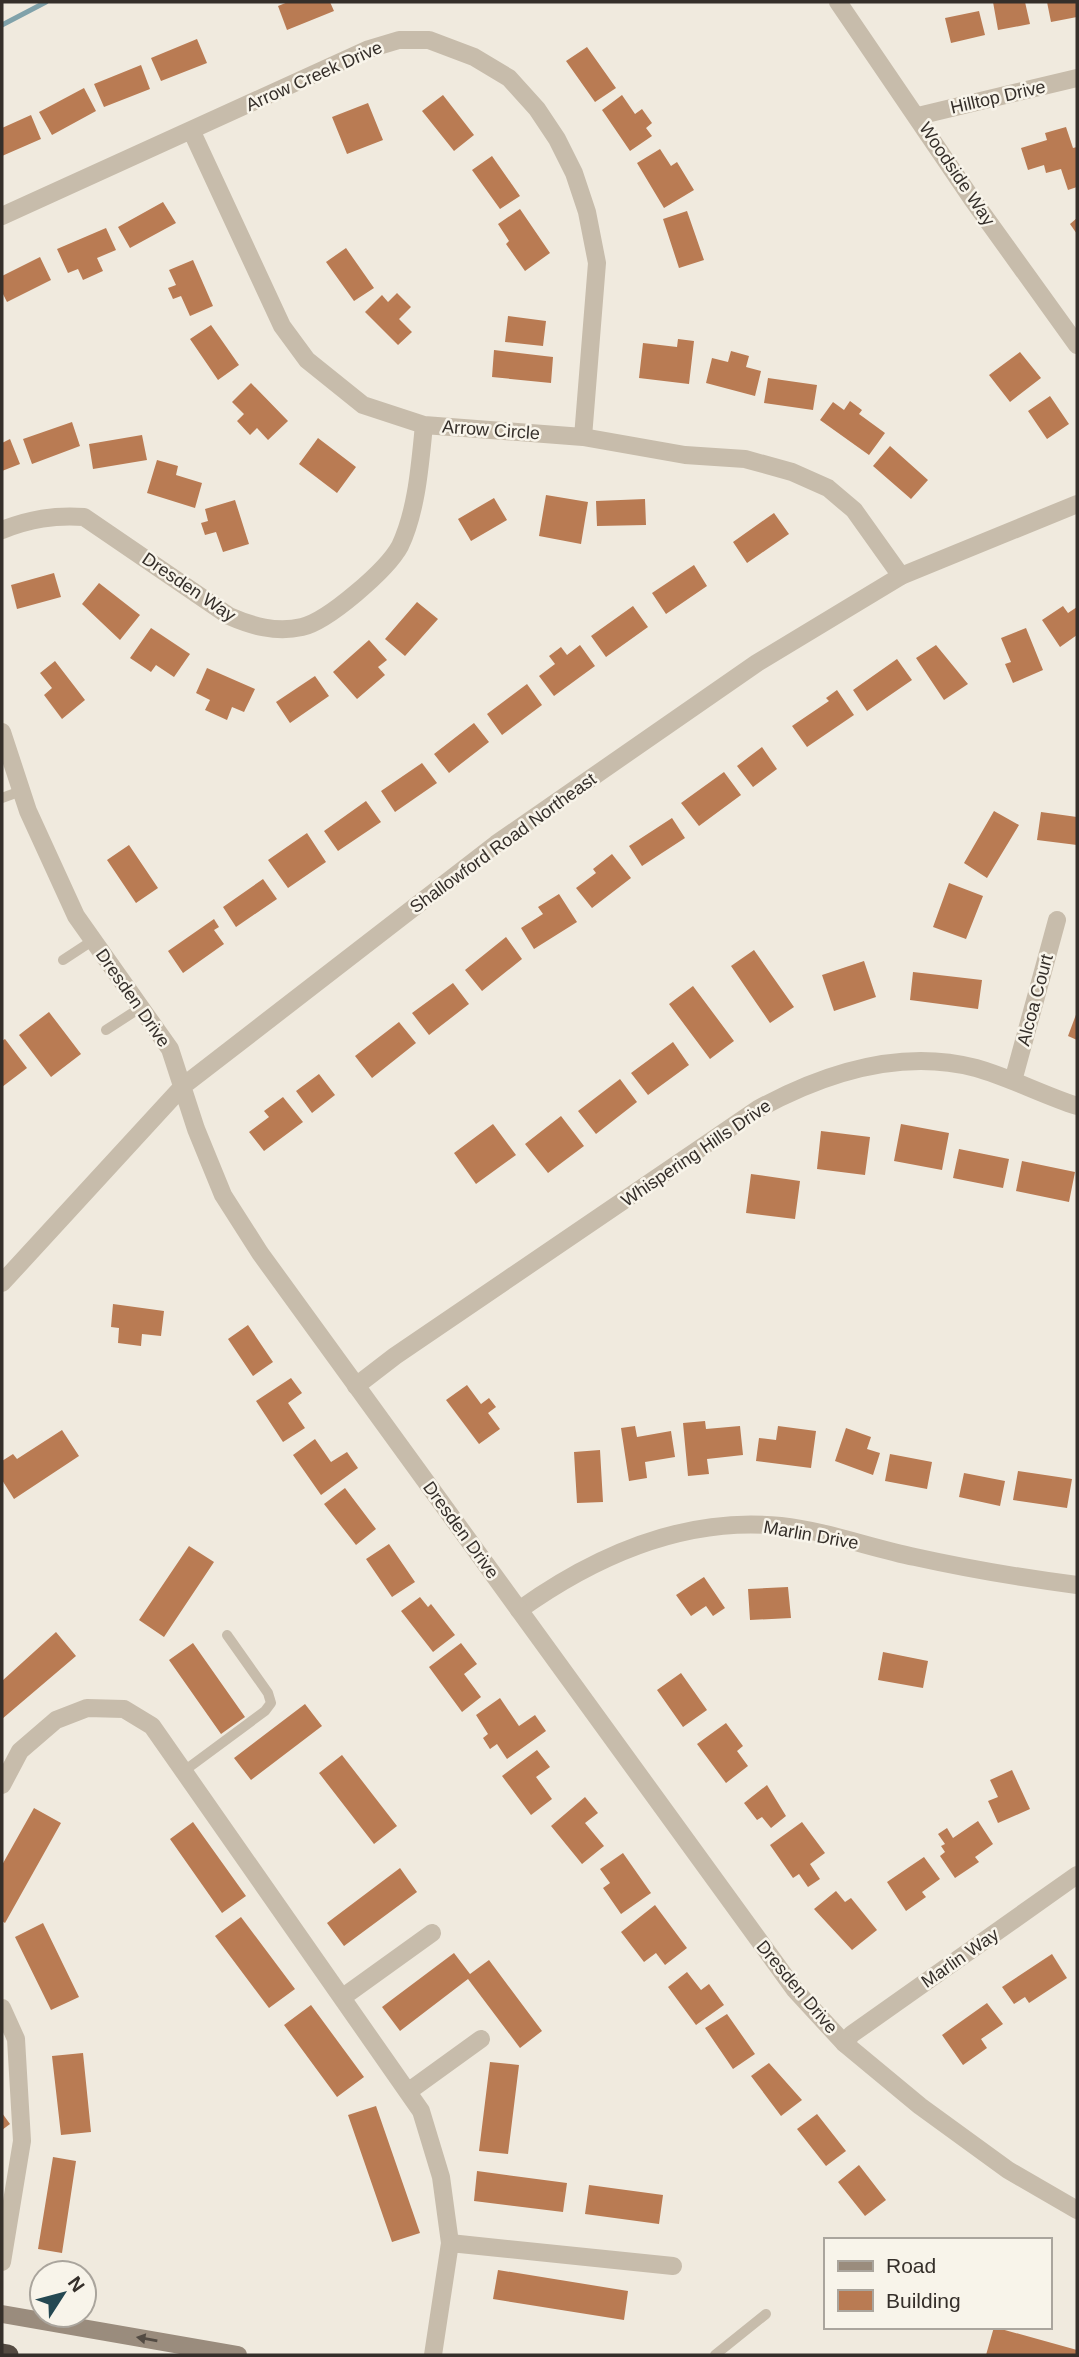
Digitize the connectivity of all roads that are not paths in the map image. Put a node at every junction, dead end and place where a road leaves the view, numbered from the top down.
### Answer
1 (838, 2) edge
2 (1077, 78) edge
3 (918, 116) junction
4 (192, 132) junction
5 (2, 216) edge
6 (1077, 345) edge
7 (424, 425) junction
8 (583, 437) junction
9 (1077, 504) edge
10 (2, 530) edge
11 (901, 576) junction
12 (2, 732) edge
13 (21, 791) junction
14 (2, 798) edge
15 (1057, 920) dead end
16 (92, 941) junction
17 (63, 960) dead end
18 (141, 1008) junction
19 (106, 1030) dead end
20 (1013, 1080) junction
21 (183, 1086) junction
22 (1077, 1106) edge
23 (2, 1283) edge
24 (356, 1386) junction
25 (1077, 1586) edge
26 (519, 1610) junction
27 (227, 1635) dead end
28 (184, 1771) junction
29 (2, 1785) edge
30 (1077, 1875) edge
31 (432, 1933) dead end
32 (343, 1997) junction
33 (2, 2008) edge
34 (481, 2039) dead end
35 (844, 2043) junction
36 (409, 2091) junction
37 (9, 2179) edge
38 (1077, 2210) edge
39 (450, 2243) junction
40 (2, 2262) edge
41 (673, 2266) dead end
42 (2, 2314) edge
43 (766, 2314) dead end
44 (2, 2354) edge
45 (8, 2355) edge
46 (238, 2355) edge
47 (433, 2355) edge
48 (715, 2355) edge

1 - 3 street, Woodside Way
2 - 3 street, Hilltop Drive
3 - 6 street, Woodside Way
4 - 5 street, Arrow Creek Drive
4 - 7 street, Arrow Circle
4 - 8 street, Arrow Creek Drive
7 - 8 street, Arrow Circle
7 - 10 street, Dresden Way
8 - 11 street, Arrow Circle
9 - 11 street, Shallowford Road Northeast
11 - 21 street, Shallowford Road Northeast
12 - 13 street, Dresden Drive
13 - 14 lane
13 - 16 street, Dresden Drive
15 - 20 street, Alcoa Court
16 - 17 lane
16 - 18 street, Dresden Drive
18 - 19 lane
18 - 21 street, Dresden Drive
20 - 22 street, Whispering Hills Drive
20 - 24 street, Whispering Hills Drive
21 - 23 street, Shallowford Road Northeast
21 - 24 street, Dresden Drive
24 - 26 street, Dresden Drive
25 - 26 street, Marlin Drive
26 - 35 street, Dresden Drive
27 - 28 lane
28 - 29 street
28 - 32 street
30 - 35 street, Marlin Way
31 - 32 street
32 - 36 street
33 - 37 street
34 - 36 street
35 - 38 street, Dresden Drive
36 - 39 street
37 - 40 street
39 - 41 street
39 - 47 street
46 -> 42 main road
43 - 48 lane
44 - 45 highway

